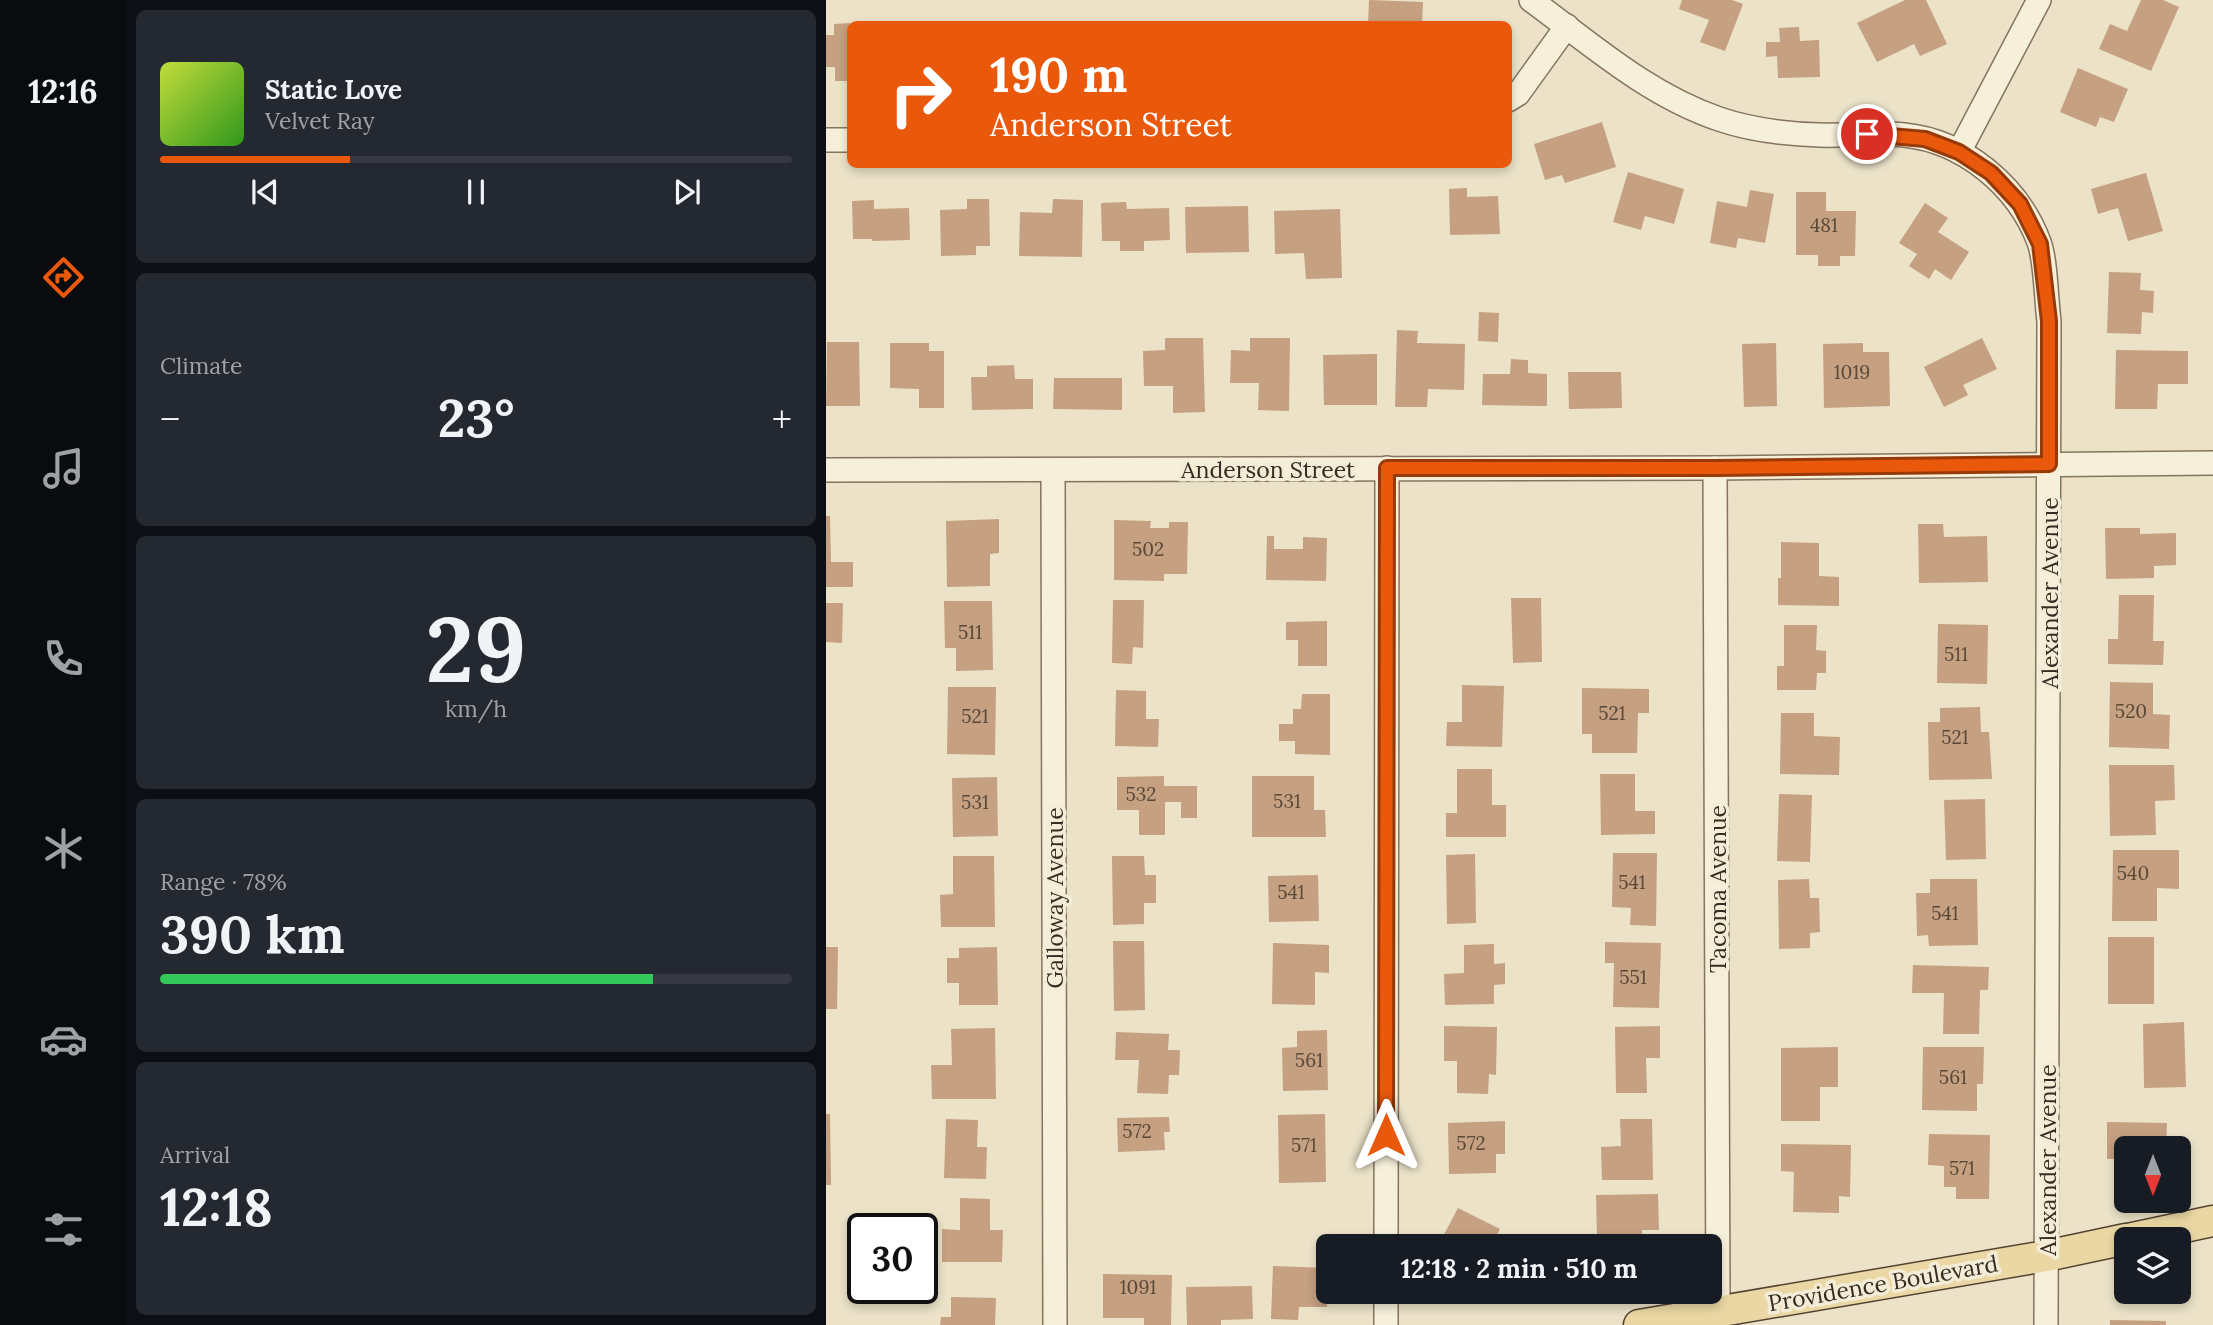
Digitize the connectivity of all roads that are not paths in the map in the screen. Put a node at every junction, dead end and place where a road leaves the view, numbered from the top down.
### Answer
1 (1531, 0) edge
2 (2039, 0) edge
3 (1567, 26) junction
4 (1512, 98) edge
5 (847, 139) edge
6 (826, 140) edge
7 (1959, 152) junction
8 (2213, 463) edge
9 (2049, 464) junction
10 (1387, 468) junction
11 (1716, 468) junction
12 (826, 470) edge
13 (1053, 470) junction
14 (2213, 1221) edge
15 (2184, 1227) edge
16 (1386, 1234) edge
17 (2114, 1242) edge
18 (2046, 1255) junction
19 (1386, 1304) edge
20 (1718, 1311) junction
21 (1055, 1325) edge
22 (1386, 1325) edge
23 (1639, 1325) edge
24 (2046, 1325) edge

1 - 3 street, Alexander Avenue
2 - 7 street
3 - 4 street
3 - 7 street, Alexander Avenue
5 - 6 street
7 - 9 street, Alexander Avenue
8 - 9 street, Anderson Street
9 - 11 street, Anderson Street
9 - 18 street, Alexander Avenue
10 - 11 street, Anderson Street
10 - 13 street, Anderson Street
10 - 16 street
11 - 20 street, Tacoma Avenue
12 - 13 street, Anderson Street
13 - 21 street, Galloway Avenue
14 - 15 main road, Providence Boulevard
17 - 18 main road, Providence Boulevard
18 - 20 main road, Providence Boulevard
18 - 24 street, Alexander Avenue
19 - 22 street
20 - 23 main road, Providence Boulevard

